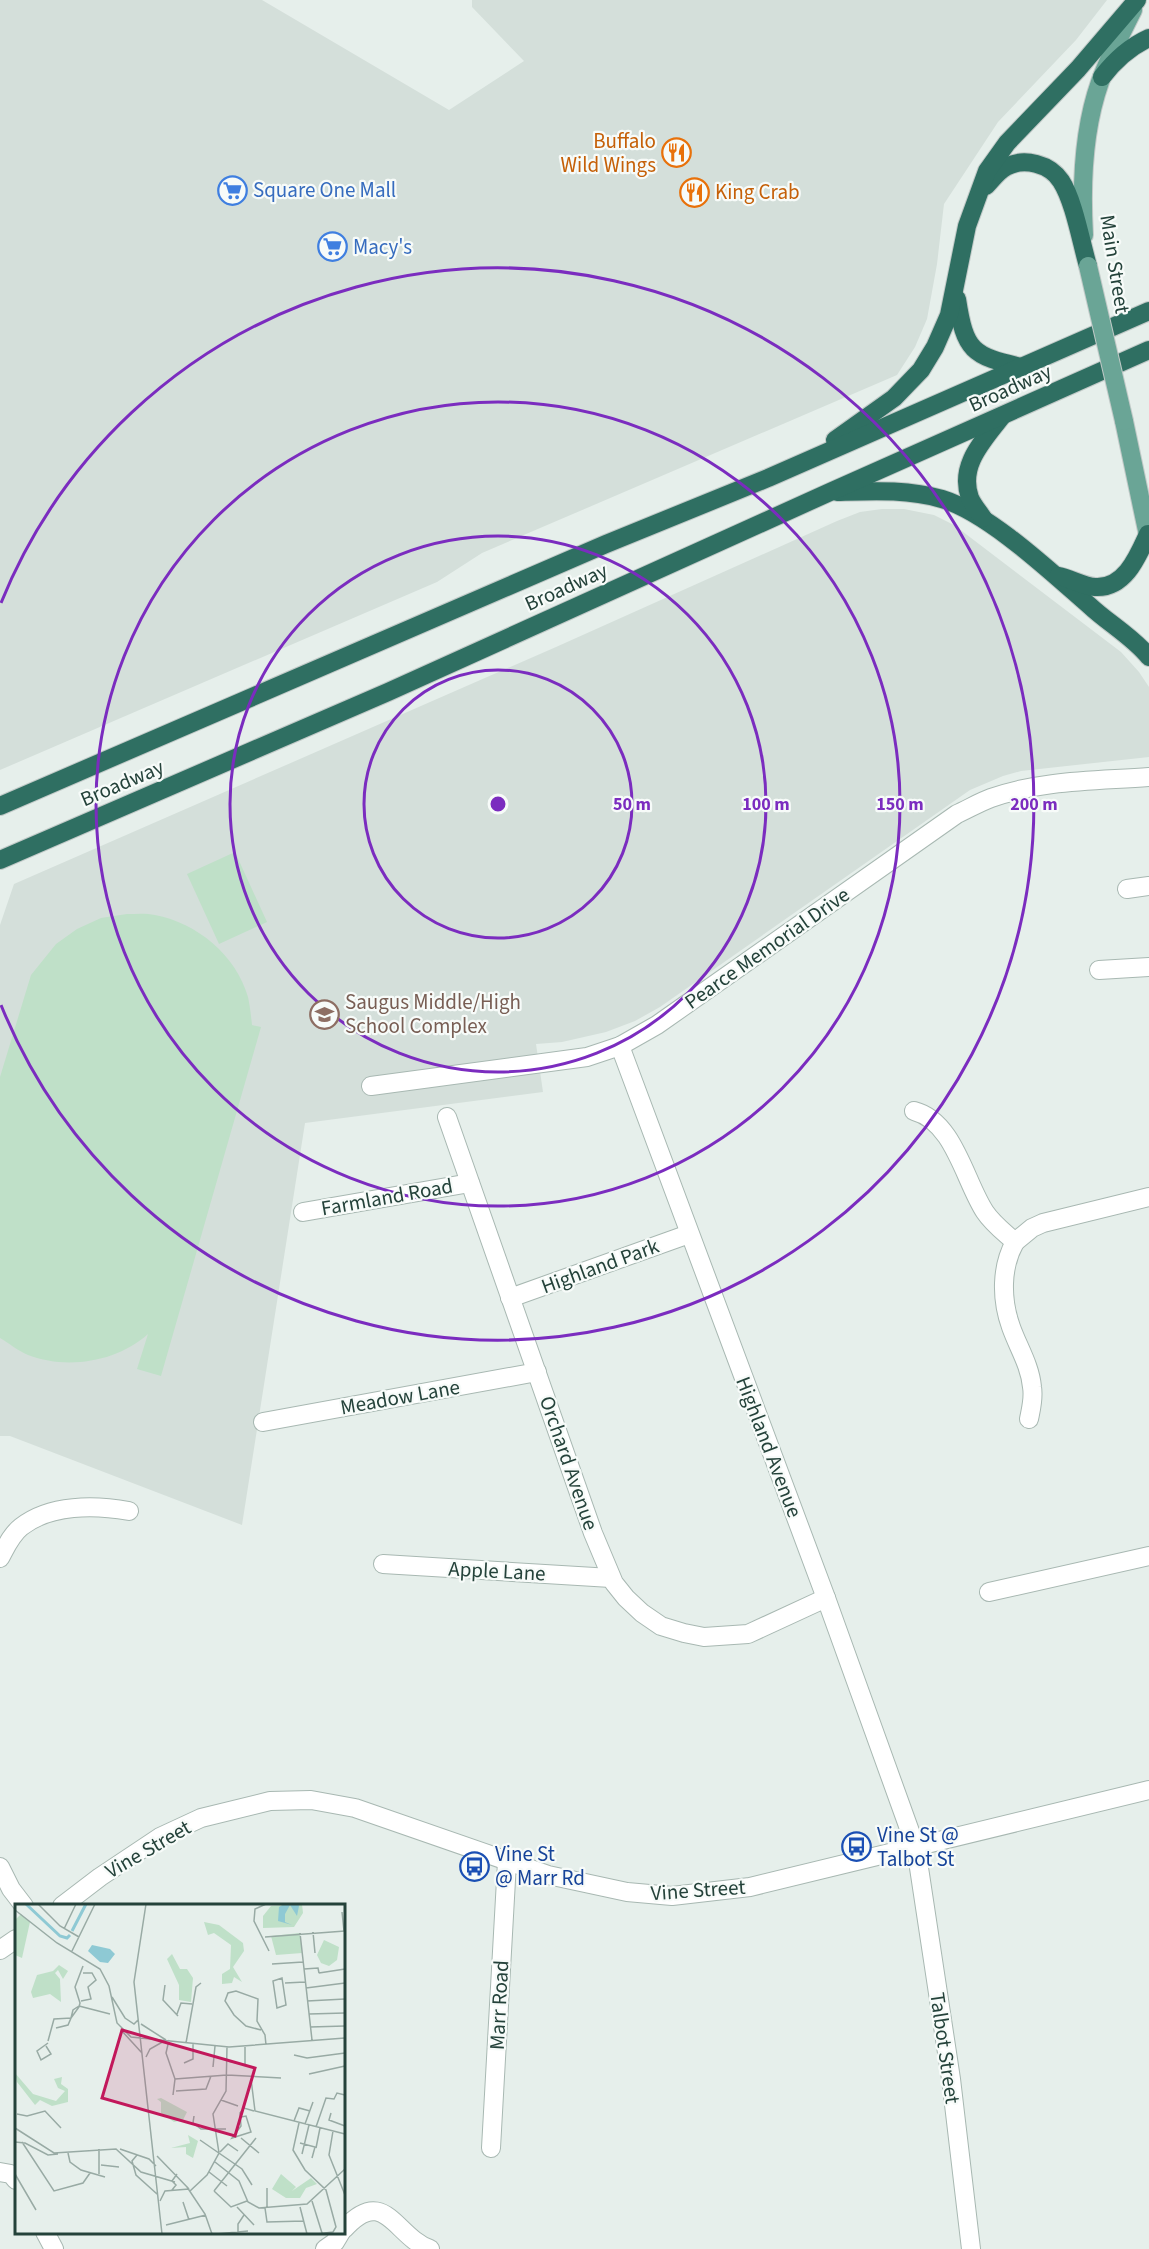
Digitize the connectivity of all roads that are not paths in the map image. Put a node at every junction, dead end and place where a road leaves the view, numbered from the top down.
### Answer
1 (1138, 0) edge
2 (1149, 38) edge
3 (1102, 77) junction
4 (980, 192) junction
5 (1088, 266) junction
6 (955, 290) junction
7 (1149, 311) edge
8 (1149, 350) edge
9 (1022, 367) junction
10 (1003, 415) junction
11 (802, 463) junction
12 (830, 492) junction
13 (984, 520) junction
14 (1148, 537) edge
15 (1055, 575) junction
16 (1149, 657) edge
17 (1149, 777) edge
18 (0, 806) edge
19 (0, 860) edge
20 (1149, 886) edge
21 (1127, 889) dead end
22 (1149, 967) edge
23 (1099, 970) dead end
24 (620, 1046) junction
25 (371, 1086) dead end
26 (915, 1111) dead end
27 (447, 1117) dead end
28 (470, 1183) junction
29 (1149, 1197) edge
30 (303, 1212) dead end
31 (689, 1234) junction
32 (1015, 1242) junction
33 (510, 1298) junction
34 (537, 1372) junction
35 (1029, 1419) dead end
36 (263, 1422) dead end
37 (129, 1511) dead end
38 (1149, 1556) edge
39 (0, 1558) edge
40 (383, 1564) dead end
41 (611, 1578) junction
42 (989, 1592) dead end
43 (826, 1598) junction
44 (1149, 1790) edge
45 (916, 1848) junction
46 (507, 1862) junction
47 (0, 1867) edge
48 (23, 1904) edge
49 (63, 1904) edge
50 (15, 1940) edge
51 (0, 1950) edge
52 (491, 2148) dead end
53 (0, 2172) edge
54 (15, 2179) edge
55 (345, 2228) edge
56 (46, 2234) edge
57 (340, 2234) edge
58 (969, 2244) edge
59 (327, 2248) edge
60 (54, 2249) edge
61 (430, 2249) edge

1 - 3 main road, Main Street
1 - 4 highway
2 - 3 highway
3 - 5 main road, Main Street
4 - 5 highway
4 - 6 highway
5 - 14 main road, Main Street, bridge
6 - 9 highway
6 - 11 highway
7 - 9 highway, Broadway
8 - 10 highway, Broadway
9 - 11 highway, Broadway
10 - 12 highway, Broadway
10 - 13 highway
11 - 18 highway, Broadway
12 - 13 highway
12 - 19 highway, Broadway
13 - 15 highway
14 - 15 highway
15 - 16 highway
17 - 24 street, Pearce Memorial Drive
20 - 21 street
22 - 23 street
24 - 25 street, Pearce Memorial Drive
24 - 31 street, Highland Avenue
26 - 32 street
27 - 28 street, Orchard Avenue
28 - 30 street, Farmland Road
28 - 33 street, Orchard Avenue
29 - 32 street
31 - 33 street, Highland Park
31 - 43 street, Highland Avenue
32 - 35 street
33 - 34 street, Orchard Avenue
34 - 36 street, Meadow Lane
34 - 41 street, Orchard Avenue
37 - 39 street
38 - 42 street
40 - 41 street, Apple Lane
41 - 43 street, Orchard Avenue
43 - 45 street, Highland Avenue
44 - 45 street, Vine Street
45 - 46 street, Vine Street
45 - 58 street, Talbot Street
46 - 49 street, Vine Street
46 - 52 street, Marr Road
47 - 48 street
50 - 51 street
53 - 54 street
55 - 61 street
56 - 60 street
57 - 59 street

